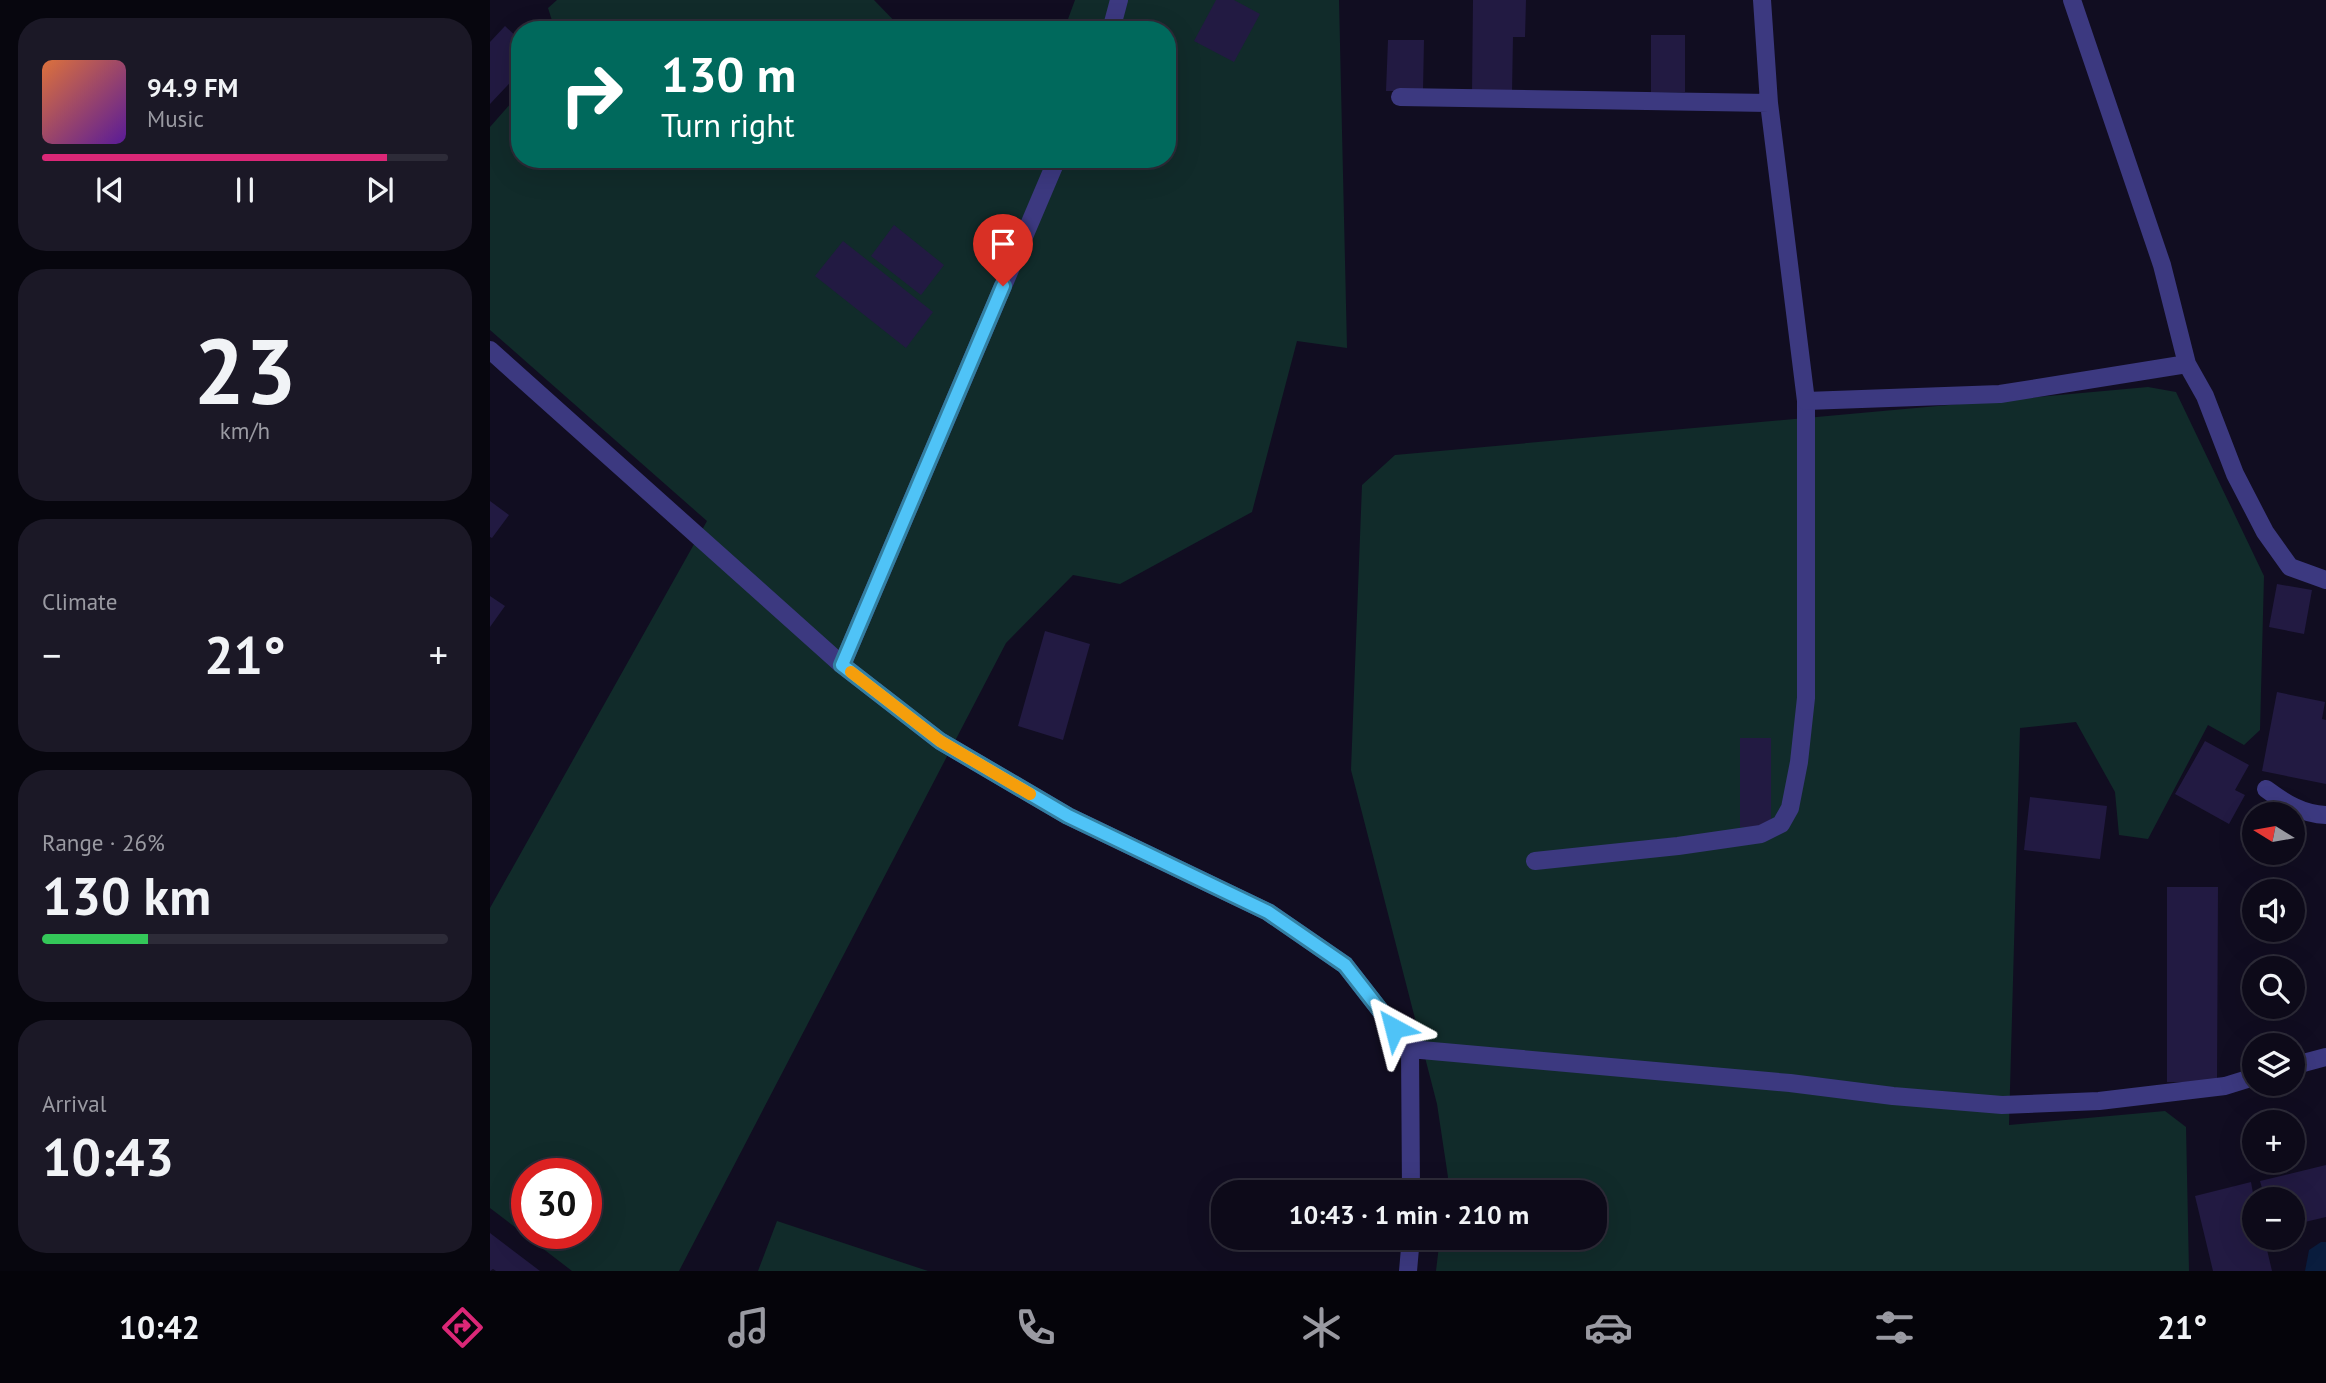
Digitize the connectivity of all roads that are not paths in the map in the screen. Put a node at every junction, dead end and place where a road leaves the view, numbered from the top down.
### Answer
1 (1119, 0) edge
2 (1762, 0) edge
3 (2072, 0) edge
4 (1113, 21) edge
5 (1400, 97) dead end
6 (1769, 103) junction
7 (1053, 168) edge
8 (490, 350) edge
9 (2187, 364) junction
10 (1806, 401) junction
11 (2326, 580) edge
12 (842, 665) junction
13 (2266, 789) dead end
14 (2326, 815) edge
15 (1535, 861) dead end
16 (1410, 1049) junction
17 (2326, 1057) edge
18 (2305, 1063) edge
19 (2242, 1081) edge
20 (1410, 1180) edge
21 (1410, 1250) edge
22 (1408, 1271) edge

1 - 4 street
2 - 6 street
3 - 9 street
5 - 6 street
6 - 10 street
7 - 12 street
8 - 12 street
9 - 10 street
9 - 11 street
10 - 15 street
12 - 16 street
13 - 14 street
16 - 19 street
16 - 20 street
17 - 18 street
21 - 22 street

